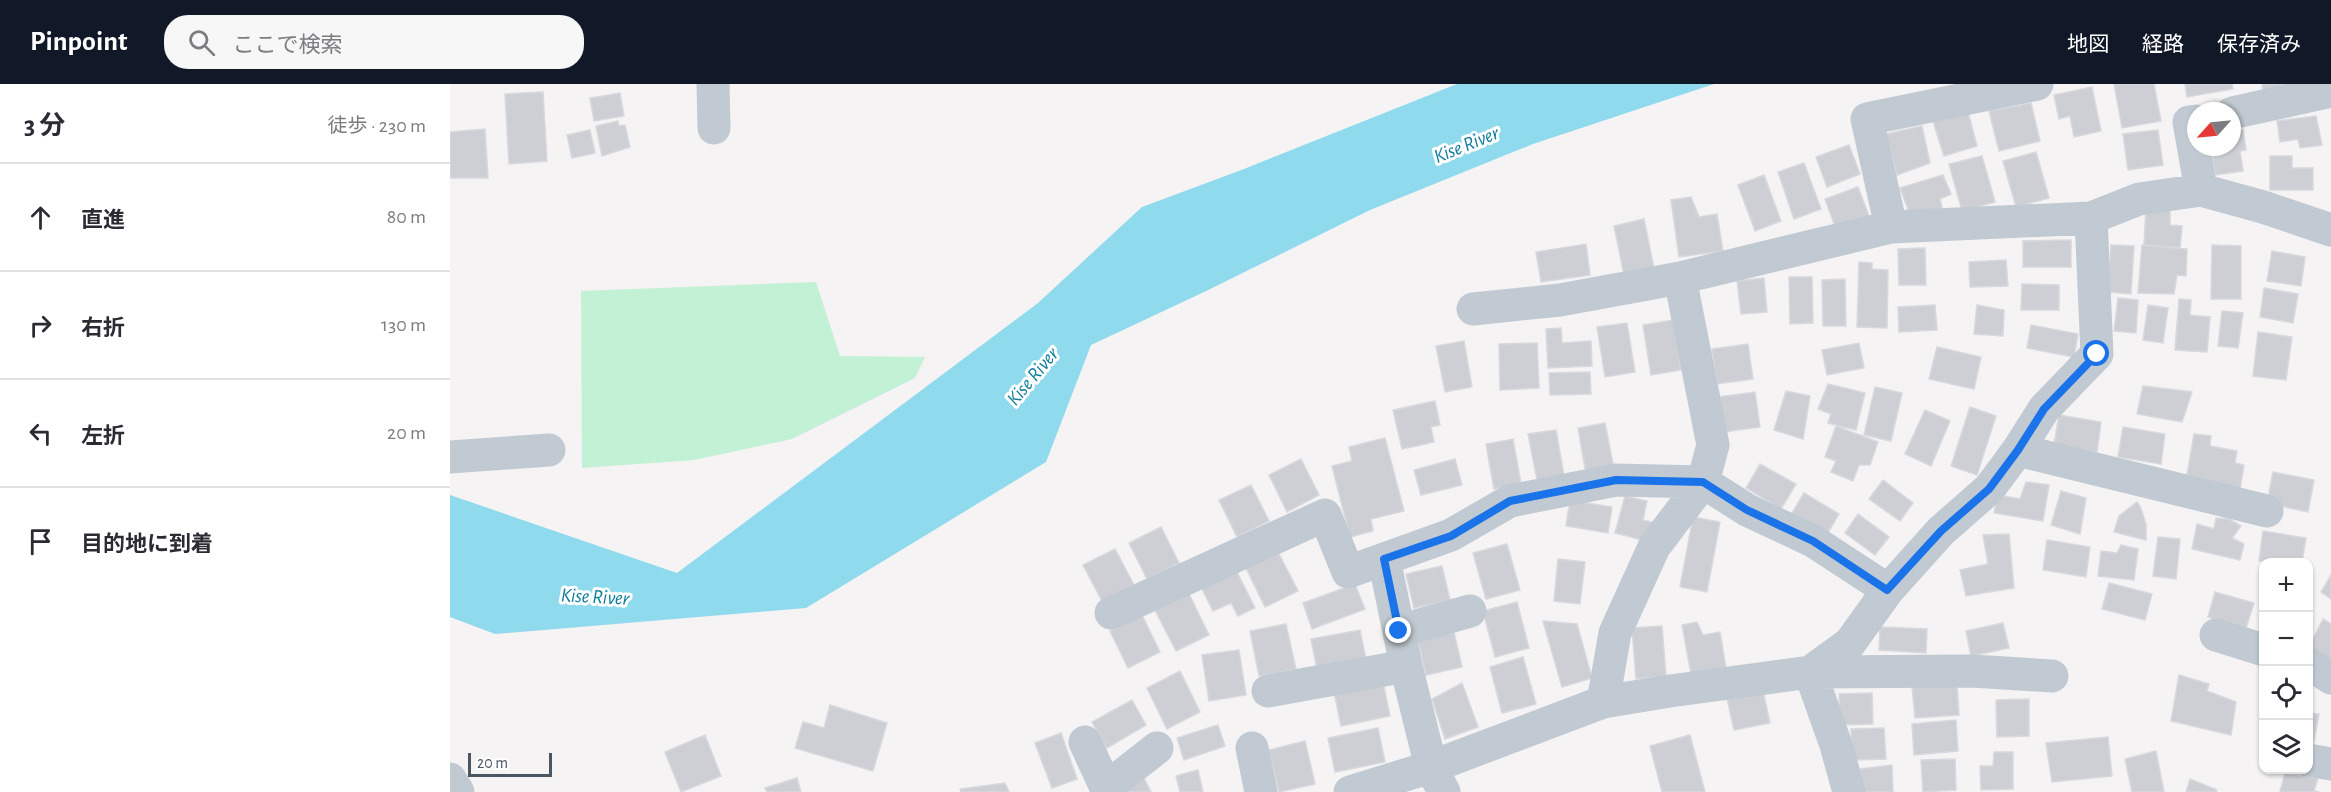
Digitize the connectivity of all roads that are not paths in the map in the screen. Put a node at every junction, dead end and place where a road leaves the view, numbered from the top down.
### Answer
1 (713, 84) edge
2 (2037, 84) edge
3 (2331, 91) edge
4 (2241, 111) edge
5 (714, 128) dead end
6 (2195, 156) edge
7 (2201, 190) junction
8 (2091, 218) junction
9 (1891, 227) junction
10 (2331, 230) edge
11 (1680, 278) junction
12 (1473, 309) dead end
13 (549, 450) dead end
14 (2018, 450) junction
15 (450, 457) edge
16 (1703, 482) junction
17 (2267, 511) dead end
18 (1384, 559) junction
19 (1887, 590) junction
20 (1470, 611) dead end
21 (1111, 613) dead end
22 (1399, 631) junction
23 (2216, 635) dead end
24 (2259, 648) edge
25 (1406, 666) junction
26 (2313, 666) edge
27 (1810, 672) junction
28 (2052, 676) dead end
29 (2331, 678) edge
30 (1268, 691) dead end
31 (1603, 702) junction
32 (1085, 742) dead end
33 (1157, 748) dead end
34 (1252, 748) dead end
35 (2313, 761) edge
36 (2331, 764) edge
37 (450, 779) edge
38 (1438, 779) edge
39 (1107, 790) edge
40 (458, 792) edge
41 (1261, 792) edge
42 (1350, 792) edge
43 (1849, 792) edge

1 - 5 street
2 - 9 street
3 - 4 street
6 - 7 street
7 - 8 street
7 - 10 street
8 - 9 street
8 - 14 street
9 - 11 street
11 - 12 street
11 - 16 street
13 - 15 street
14 - 17 street
14 - 19 street
16 - 18 street
16 - 19 street
16 - 31 street
18 - 21 street
18 - 22 street
19 - 27 street
20 - 22 street
22 - 25 street
23 - 24 street
25 - 30 street
25 - 38 street
26 - 29 street
27 - 28 street
27 - 31 street
27 - 43 street
31 - 38 street
32 - 39 street
33 - 39 street
34 - 41 street
35 - 36 street
37 - 40 street
38 - 42 street

